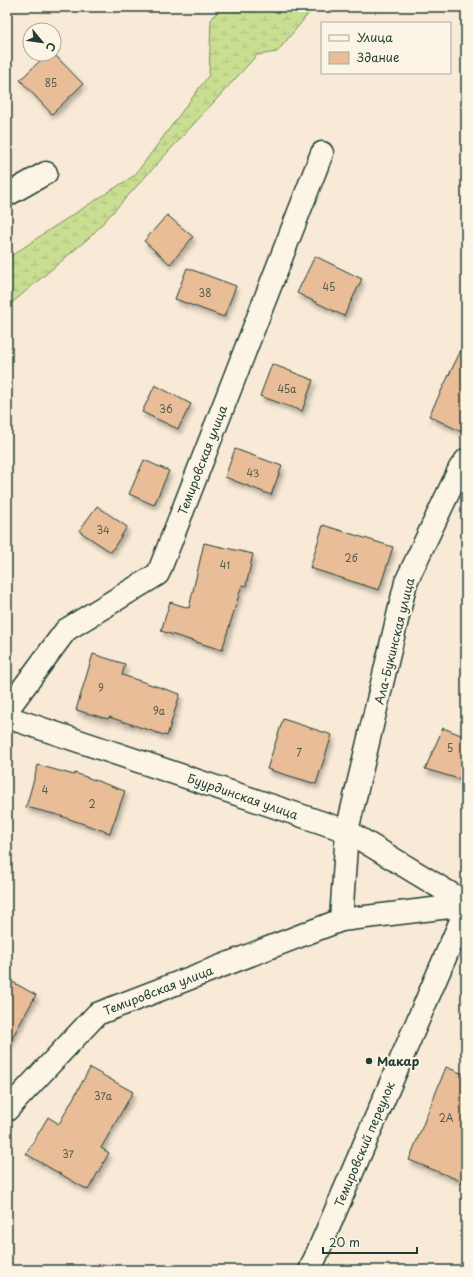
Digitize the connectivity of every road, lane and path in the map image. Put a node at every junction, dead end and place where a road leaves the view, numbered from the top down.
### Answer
1 (322, 153) dead end
2 (46, 173) dead end
3 (7, 195) edge
4 (466, 460) edge
5 (7, 710) edge
6 (7, 717) edge
7 (347, 832) junction
8 (466, 904) edge
9 (466, 909) edge
10 (341, 920) junction
11 (7, 1110) edge
12 (310, 1270) edge

1 - 5 street, Темировская улица
2 - 3 street
4 - 7 street, Ала-Букинская улица
6 - 7 street, Буурдинская улица
7 - 8 street, Буурдинская улица
7 - 10 street
8 - 10 street, Темировская улица
9 - 12 street, Темировский переулок
10 - 11 street, Темировская улица

